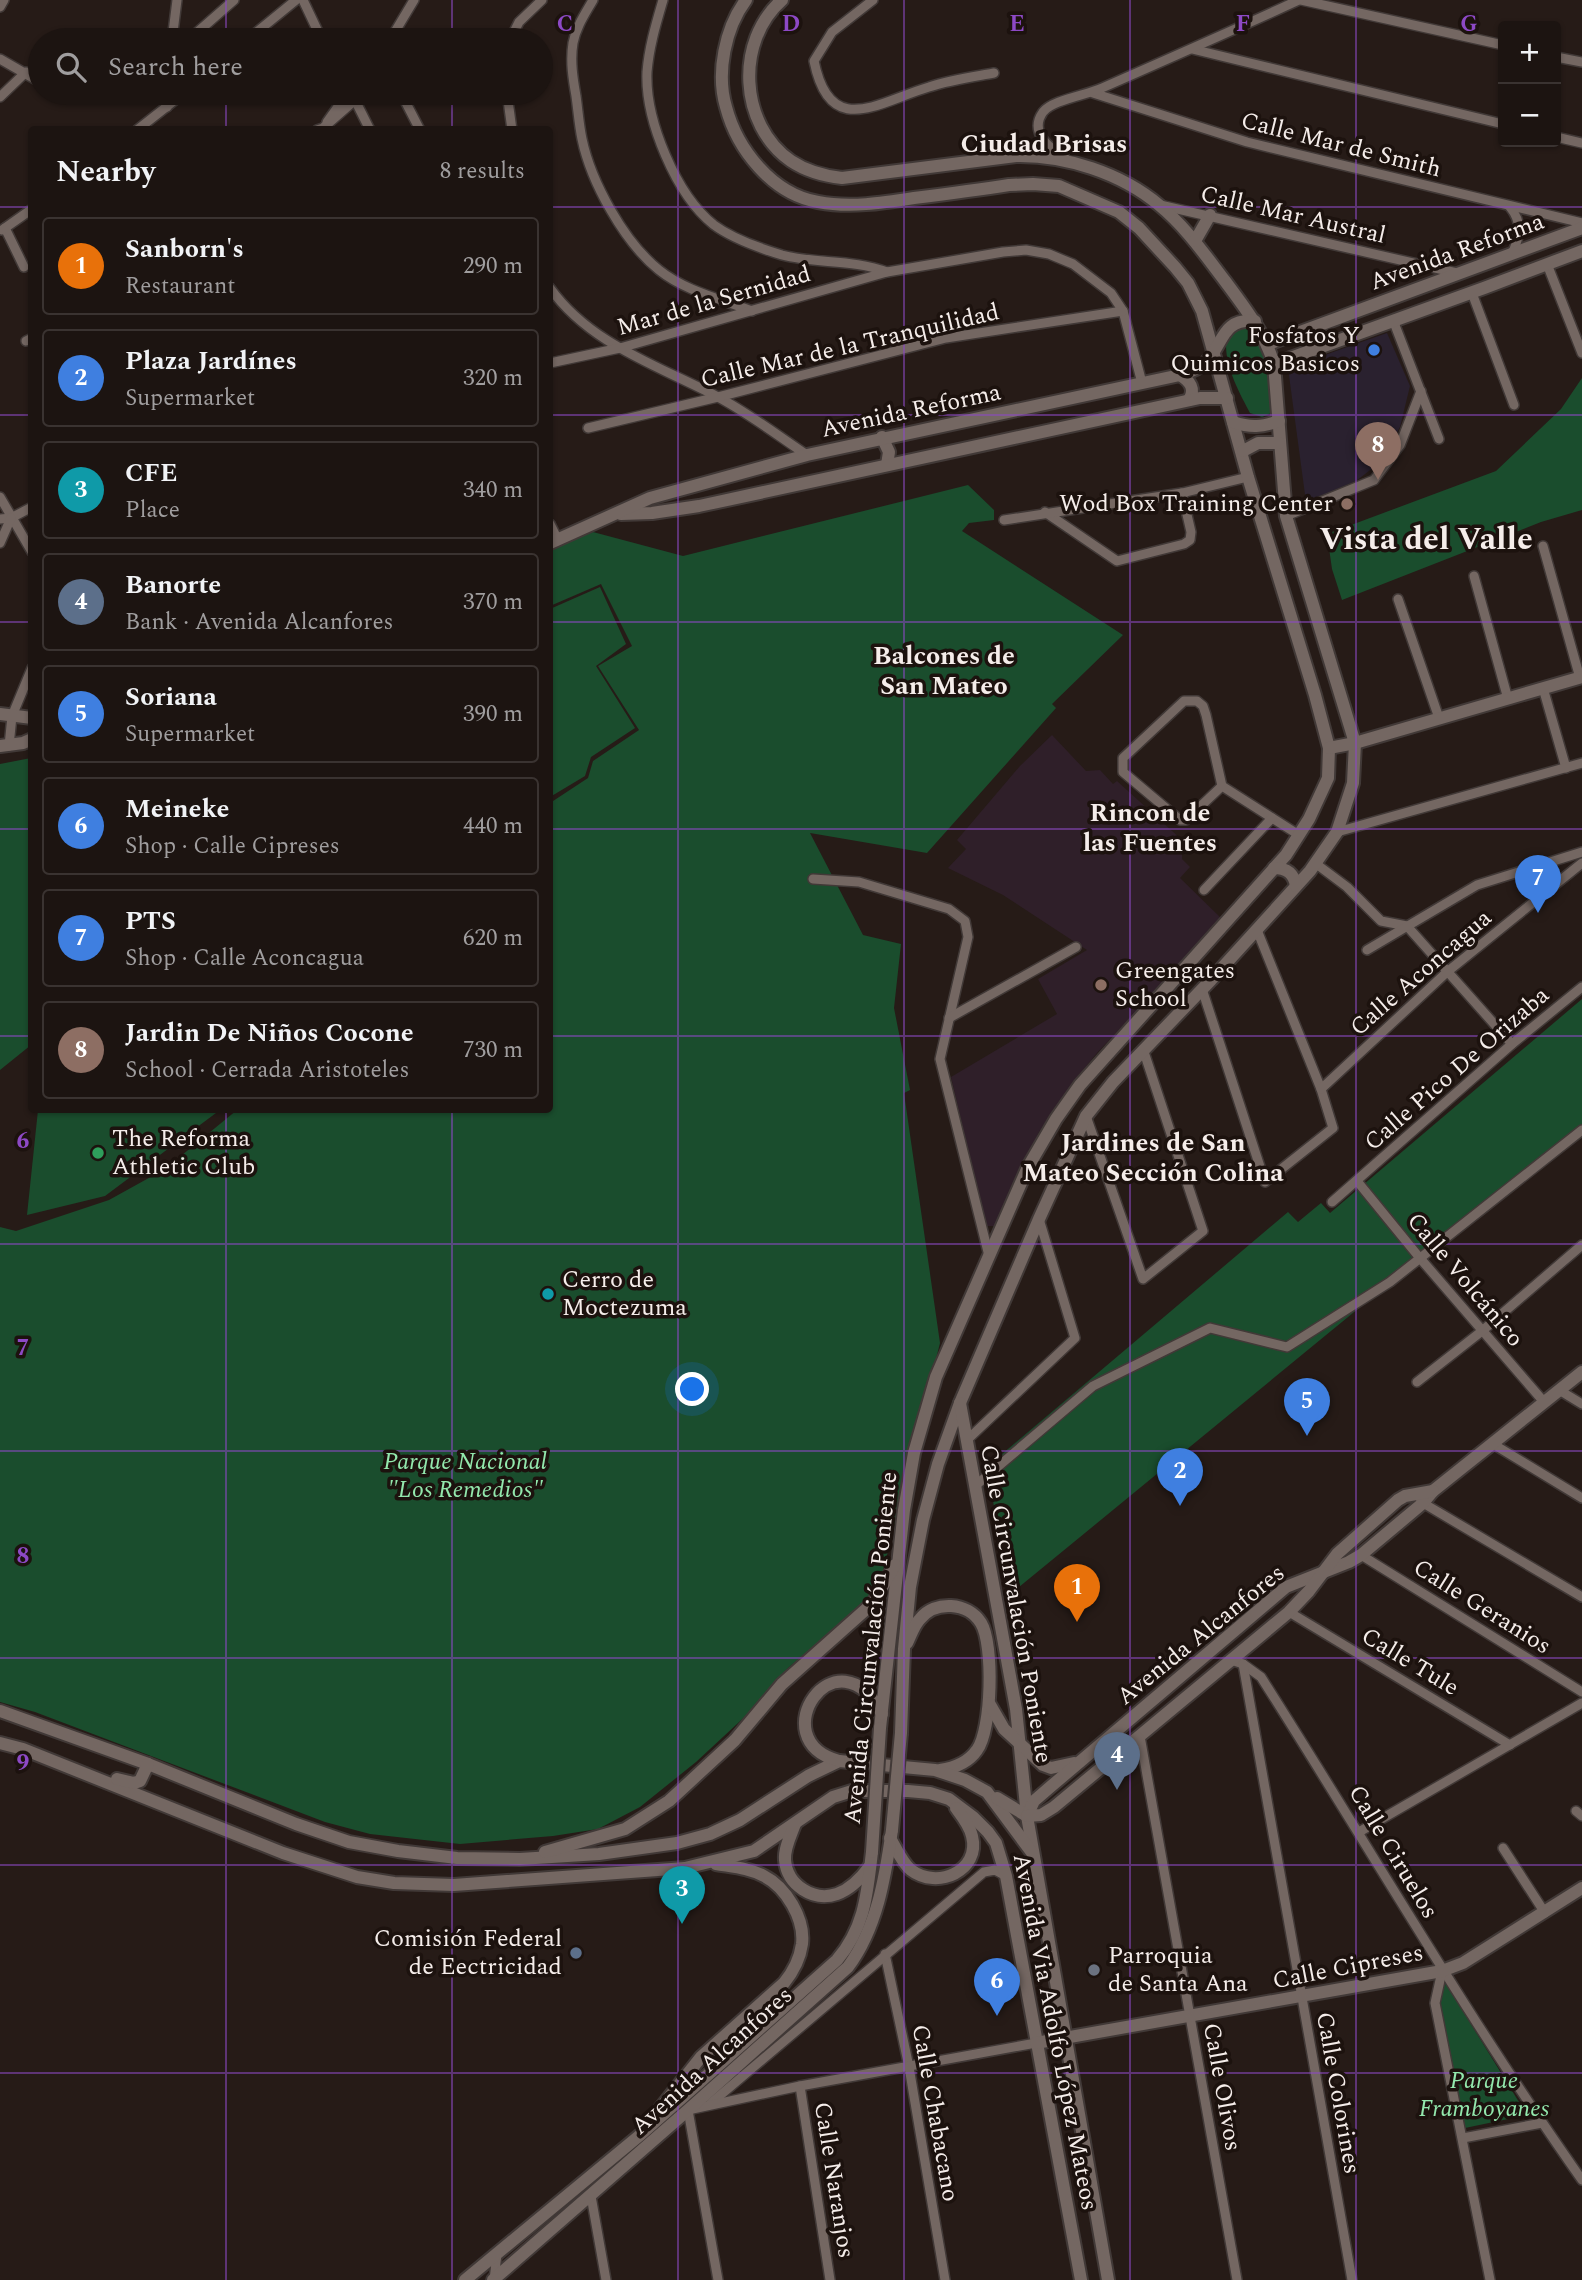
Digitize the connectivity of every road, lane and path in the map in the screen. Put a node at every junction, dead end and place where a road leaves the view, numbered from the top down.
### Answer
1 (4, 0) edge
2 (177, 0) edge
3 (219, 0) edge
4 (234, 0) edge
5 (296, 0) edge
6 (303, 0) edge
7 (414, 0) edge
8 (542, 0) edge
9 (593, 0) edge
10 (663, 0) edge
11 (746, 0) edge
12 (782, 0) edge
13 (873, 0) edge
14 (1300, 0) edge
15 (0, 7) edge
16 (218, 14) junction
17 (173, 28) edge
18 (202, 28) edge
19 (262, 28) edge
20 (316, 28) edge
21 (397, 28) edge
22 (516, 28) edge
23 (1498, 44) edge
24 (1192, 49) junction
25 (1561, 58) edge
26 (0, 59) edge
27 (1582, 62) edge
28 (26, 72) joint
29 (993, 73) dead end
30 (1093, 93) junction
31 (0, 97) edge
32 (169, 105) edge
33 (337, 105) edge
34 (348, 105) edge
35 (360, 105) edge
36 (407, 105) edge
37 (509, 105) edge
38 (167, 107) joint
39 (1498, 123) edge
40 (142, 126) edge
41 (323, 126) edge
42 (324, 126) edge
43 (368, 126) edge
44 (418, 126) edge
45 (511, 126) edge
46 (1561, 138) edge
47 (1582, 144) edge
48 (1070, 162) junction
49 (1159, 205) junction
50 (1510, 207) junction
51 (28, 212) edge
52 (1210, 215) junction
53 (1582, 226) edge
54 (2, 230) edge
55 (1195, 241) junction
56 (1582, 251) edge
57 (1512, 254) junction
58 (1488, 262) junction
59 (1547, 264) junction
60 (24, 267) dead end
61 (887, 272) junction
62 (1459, 273) junction
63 (1478, 291) junction
64 (553, 292) edge
65 (752, 311) junction
66 (1123, 311) junction
67 (1393, 320) junction
68 (1255, 321) junction
69 (1308, 330) junction
70 (1268, 344) junction
71 (620, 348) junction
72 (1313, 349) junction
73 (1214, 353) junction
74 (1582, 353) edge
75 (553, 362) edge
76 (1273, 363) junction
77 (1180, 375) junction
78 (1142, 383) junction
79 (1421, 391) junction
80 (718, 397) junction
81 (1227, 398) junction
82 (1189, 400) junction
83 (1514, 405) dead end
84 (1000, 415) junction
85 (1279, 421) junction
86 (1233, 422) junction
87 (588, 428) dead end
88 (882, 438) junction
89 (1007, 439) junction
90 (1439, 439) dead end
91 (1279, 443) junction
92 (1242, 451) junction
93 (807, 455) junction
94 (887, 465) junction
95 (1248, 477) junction
96 (1182, 493) junction
97 (0, 497) edge
98 (28, 509) edge
99 (1045, 512) junction
100 (614, 514) junction
101 (1286, 516) junction
102 (11, 518) junction
103 (0, 519) edge
104 (1004, 520) dead end
105 (554, 541) edge
106 (0, 543) edge
107 (28, 546) edge
108 (1544, 546) dead end
109 (1474, 576) dead end
110 (1398, 599) dead end
111 (28, 675) edge
112 (1581, 677) edge
113 (1543, 688) junction
114 (1341, 689) junction
115 (1315, 695) junction
116 (1508, 699) junction
117 (6, 715) edge
118 (28, 718) edge
119 (1439, 718) junction
120 (28, 740) edge
121 (1355, 743) junction
122 (4, 746) edge
123 (1329, 748) junction
124 (1582, 763) edge
125 (1566, 768) junction
126 (1222, 786) junction
127 (1272, 818) junction
128 (1336, 832) junction
129 (1299, 835) junction
130 (1582, 852) edge
131 (1286, 855) junction
132 (1582, 863) edge
133 (1312, 867) junction
134 (1274, 868) junction
135 (813, 879) dead end
136 (1296, 886) junction
137 (1204, 890) dead end
138 (1407, 926) junction
139 (1256, 930) junction
140 (1076, 947) dead end
141 (1367, 950) dead end
142 (1447, 972) junction
143 (1582, 987) edge
144 (1202, 989) junction
145 (948, 1018) junction
146 (1512, 1044) junction
147 (1143, 1049) junction
148 (1321, 1089) junction
149 (1086, 1116) junction
150 (1582, 1130) edge
151 (1357, 1181) junction
152 (1332, 1202) dead end
153 (1039, 1219) junction
154 (1582, 1245) edge
155 (1419, 1257) junction
156 (989, 1258) junction
157 (1482, 1331) junction
158 (1582, 1372) edge
159 (1417, 1382) dead end
160 (1559, 1390) junction
161 (1544, 1402) junction
162 (960, 1403) junction
163 (1582, 1404) edge
164 (967, 1440) junction
165 (1493, 1444) junction
166 (975, 1486) junction
167 (1420, 1498) junction
168 (1582, 1498) edge
169 (1361, 1555) junction
170 (898, 1558) junction
171 (1322, 1573) junction
172 (1582, 1597) edge
173 (1289, 1612) junction
174 (904, 1649) junction
175 (1237, 1662) junction
176 (1582, 1692) edge
177 (987, 1700) junction
178 (1582, 1703) edge
179 (0, 1712) edge
180 (882, 1714) junction
181 (1140, 1736) junction
182 (0, 1743) edge
183 (1021, 1745) junction
184 (1510, 1745) junction
185 (839, 1761) junction
186 (1080, 1761) junction
187 (148, 1764) junction
188 (79, 1770) junction
189 (935, 1770) junction
190 (987, 1792) junction
191 (949, 1799) junction
192 (1027, 1816) junction
193 (795, 1824) junction
194 (1359, 1832) junction
195 (891, 1834) junction
196 (1503, 1848) dead end
197 (872, 1852) joint
198 (1033, 1854) junction
199 (520, 1858) junction
200 (709, 1863) junction
201 (870, 1866) junction
202 (1006, 1876) junction
203 (1582, 1888) edge
204 (1545, 1913) junction
205 (885, 1954) junction
206 (1442, 1971) junction
207 (1302, 1997) junction
208 (1191, 2017) junction
209 (1066, 2038) junction
210 (1036, 2043) junction
211 (909, 2067) junction
212 (800, 2085) junction
213 (710, 2104) junction
214 (688, 2110) junction
215 (1542, 2123) junction
216 (639, 2136) junction
217 (1463, 2138) junction
218 (1582, 2180) edge
219 (591, 2196) junction
220 (497, 2254) junction
221 (465, 2280) edge
222 (493, 2280) edge
223 (606, 2280) edge
224 (718, 2280) edge
225 (830, 2280) edge
226 (945, 2280) edge
227 (1082, 2280) edge
228 (1108, 2280) edge
229 (1237, 2280) edge
230 (1352, 2280) edge
231 (1490, 2280) edge

1 - 15 street
2 - 17 street
3 - 16 street
4 - 16 street
5 - 19 street
6 - 20 street
7 - 21 street
8 - 22 street
9 - 65 street
10 - 61 street
11 - 73 main road, Avenida Circunvalación Poniente
12 - 48 main road, Avenida Circunvalación Poniente
13 - 29 street
14 - 23 street
14 - 24 street
16 - 18 street
24 - 30 street
24 - 39 street
25 - 27 street
26 - 28 street
28 - 31 street
30 - 48 street
30 - 50 street, Calle Mar de Smith
32 - 38 street
33 - 41 street
34 - 42 street
35 - 43 street
36 - 44 street
37 - 45 street
38 - 40 street
46 - 47 street
48 - 49 main road, Avenida Circunvalación Poniente
49 - 52 street, Calle Mar Austral
49 - 55 main road, Avenida Circunvalación Poniente
50 - 53 street, Calle Mar de Smith
50 - 57 street
51 - 54 street
52 - 55 main road
52 - 62 street, Calle Mar Austral
53 - 57 main road, Avenida Reforma
54 - 60 street
55 - 68 main road, Avenida Circunvalación Poniente
56 - 59 main road, Avenida Reforma
57 - 58 main road, Avenida Reforma
58 - 62 main road, Avenida Reforma
58 - 63 main road
59 - 63 main road, Avenida Reforma
59 - 74 street
61 - 65 street, Mar de la Sernidad
61 - 66 street, Mar de la Sernidad
62 - 69 main road, Avenida Reforma
63 - 67 main road, Avenida Reforma
63 - 83 street
64 - 71 street
65 - 71 street, Mar de la Sernidad
66 - 78 street
66 - 80 street, Calle Mar de la Tranquilidad
67 - 72 main road, Avenida Reforma
67 - 79 street
68 - 70 main road, Avenida Circunvalación Poniente
68 - 73 main road
69 - 70 main road, Avenida Reforma
69 - 72 main road
70 - 76 main road, Avenida Circunvalación Poniente
71 - 75 street, Mar de la Sernidad
71 - 80 street
72 - 76 main road, Avenida Reforma
73 - 77 main road, Avenida Reforma
73 - 81 main road, Avenida Circunvalación Poniente
76 - 85 main road, Avenida Circunvalación Poniente
77 - 78 main road, Avenida Reforma
77 - 82 main road
78 - 84 main road, Avenida Reforma
79 - 90 street
79 - 101 street
80 - 87 street, Calle Mar de la Tranquilidad
80 - 93 street
81 - 82 main road, Avenida Reforma
81 - 86 main road, Avenida Circunvalación Poniente
82 - 89 main road, Avenida Reforma
84 - 88 main road, Avenida Reforma
84 - 89 main road
85 - 86 main road
85 - 91 main road, Avenida Circunvalación Poniente
86 - 92 main road, Avenida Circunvalación Poniente
88 - 93 main road, Avenida Reforma
88 - 94 main road
89 - 94 main road, Avenida Reforma
91 - 92 main road
91 - 101 main road, Avenida Circunvalación Poniente
92 - 95 main road, Avenida Circunvalación Poniente
93 - 100 main road, Avenida Reforma
94 - 100 main road, Avenida Reforma
95 - 96 street
95 - 115 main road, Avenida Circunvalación Poniente
96 - 99 street
96 - 99 street
97 - 102 street
98 - 102 street
99 - 104 street
100 - 105 main road, Avenida Reforma
101 - 114 main road, Avenida Circunvalación Poniente
102 - 103 street
102 - 106 street
102 - 107 street
108 - 112 street
109 - 116 street
110 - 119 street
111 - 117 street
112 - 113 main road
113 - 116 main road
113 - 125 street
114 - 115 main road
114 - 121 main road, Avenida Circunvalación Poniente
115 - 123 main road, Avenida Circunvalación Poniente
116 - 119 main road
117 - 118 main road
117 - 122 street
119 - 121 main road
120 - 122 main road
121 - 123 main road
121 - 128 main road, Avenida Circunvalación Poniente
123 - 129 main road, Avenida Circunvalación Poniente
124 - 125 street
125 - 128 street
126 - 126 street
126 - 127 street
127 - 129 street
127 - 137 street
128 - 133 main road, Avenida Circunvalación Poniente
129 - 131 main road, Avenida Circunvalación Poniente
130 - 138 street
131 - 133 main road
131 - 134 main road, Avenida Circunvalación Poniente
132 - 142 street, Calle Aconcagua
133 - 136 main road, Avenida Circunvalación Poniente
133 - 138 street
134 - 136 main road
134 - 156 main road, Avenida Circunvalación Poniente
135 - 145 street
136 - 139 main road, Avenida Circunvalación Poniente
138 - 141 street
138 - 142 street
139 - 144 main road, Avenida Circunvalación Poniente
139 - 148 street
140 - 145 street
142 - 146 street
142 - 148 street, Calle Aconcagua
143 - 146 street, Calle Pico De Orizaba
144 - 147 main road, Avenida Circunvalación Poniente
144 - 148 street
145 - 156 street
146 - 151 street, Calle Pico De Orizaba
147 - 149 main road, Avenida Circunvalación Poniente
147 - 149 street
149 - 153 main road, Avenida Circunvalación Poniente
150 - 155 street
151 - 152 street, Calle Pico De Orizaba
151 - 155 street, Calle Volcánico
153 - 162 main road, Avenida Circunvalación Poniente
153 - 164 street
154 - 157 street
155 - 157 street, Calle Volcánico
155 - 166 street
156 - 170 main road, Avenida Circunvalación Poniente
157 - 159 street
157 - 161 street, Calle Volcánico
158 - 160 main road, Avenida Alcanfores
160 - 161 main road, Avenida Alcanfores
160 - 163 street
161 - 165 main road, Avenida Alcanfores
162 - 164 main road, Calle Circunvalación Poniente
162 - 174 main road, Avenida Circunvalación Poniente
164 - 166 main road, Calle Circunvalación Poniente
165 - 167 main road, Avenida Alcanfores
165 - 168 street
166 - 183 main road, Calle Circunvalación Poniente
167 - 169 main road, Avenida Alcanfores
167 - 171 main road, Avenida Alcanfores
167 - 172 street
169 - 171 main road, Avenida Alcanfores
169 - 176 street, Calle Geranios
170 - 180 main road, Avenida Circunvalación Poniente
170 - 199 main road
171 - 173 main road, Avenida Alcanfores
171 - 186 main road, Avenida Alcanfores
173 - 175 main road, Avenida Alcanfores
173 - 184 street, Calle Tule
174 - 177 main road
174 - 195 main road, Avenida Circunvalación Poniente, bridge
175 - 181 main road, Avenida Alcanfores
175 - 194 street, Calle Ciruelos
175 - 207 street, Calle Colorines
177 - 183 main road
177 - 189 main road
178 - 184 street
179 - 187 main road
180 - 185 main road
180 - 197 main road, Avenida Circunvalación Poniente, bridge
181 - 192 main road, Avenida Alcanfores
181 - 208 street, Calle Olivos
182 - 188 main road, Avenida Via Adolfo López Mateos
183 - 186 main road
183 - 192 main road, Calle Circunvalación Poniente
184 - 194 street
185 - 189 main road, Avenida Via Adolfo López Mateos
185 - 199 main road
186 - 192 main road, Avenida Alcanfores
187 - 188 main road
187 - 199 main road
188 - 200 main road, Avenida Via Adolfo López Mateos
189 - 190 main road, Avenida Via Adolfo López Mateos
190 - 192 main road
190 - 198 main road, Avenida Via Adolfo López Mateos
191 - 193 main road, Avenida Via Adolfo López Mateos
191 - 195 main road
191 - 202 main road, Avenida Via Adolfo López Mateos
192 - 198 main road, Calle Circunvalación Poniente
193 - 200 main road, Avenida Via Adolfo López Mateos
193 - 201 main road
194 - 206 street, Calle Ciruelos
195 - 214 main road, Avenida Alcanfores
196 - 204 street
197 - 201 main road, Avenida Alcanfores
198 - 209 main road, Avenida Via Adolfo López Mateos
200 - 216 main road
201 - 216 main road, Avenida Alcanfores
202 - 205 street, Avenida Alcanfores
202 - 210 main road, Avenida Via Adolfo López Mateos
203 - 204 main road, Calle Cipreses
204 - 206 main road, Calle Cipreses
205 - 211 street, Calle Chabacano
205 - 213 street, Avenida Alcanfores
206 - 207 main road, Calle Cipreses
206 - 215 street, Calle Ciruelos
206 - 217 street
207 - 208 main road, Calle Cipreses
207 - 230 street, Calle Colorines
208 - 209 main road, Calle Cipreses
208 - 229 street, Calle Olivos
209 - 210 main road, Calle Cipreses
209 - 228 main road, Avenida Via Adolfo López Mateos
210 - 211 street, Calle Cipreses
210 - 227 main road, Avenida Via Adolfo López Mateos
211 - 212 street, Calle Cipreses
211 - 226 street, Calle Chabacano
212 - 213 street, Calle Cipreses
212 - 225 street, Calle Naranjos
213 - 214 street, Calle Cipreses
214 - 219 main road, Avenida Alcanfores
214 - 224 street
215 - 217 street
215 - 218 street, Calle Ciruelos
216 - 220 main road, Avenida Alcanfores
217 - 231 street
219 - 222 main road, Avenida Alcanfores
219 - 223 street
220 - 221 main road, Avenida Alcanfores
220 - 222 street

